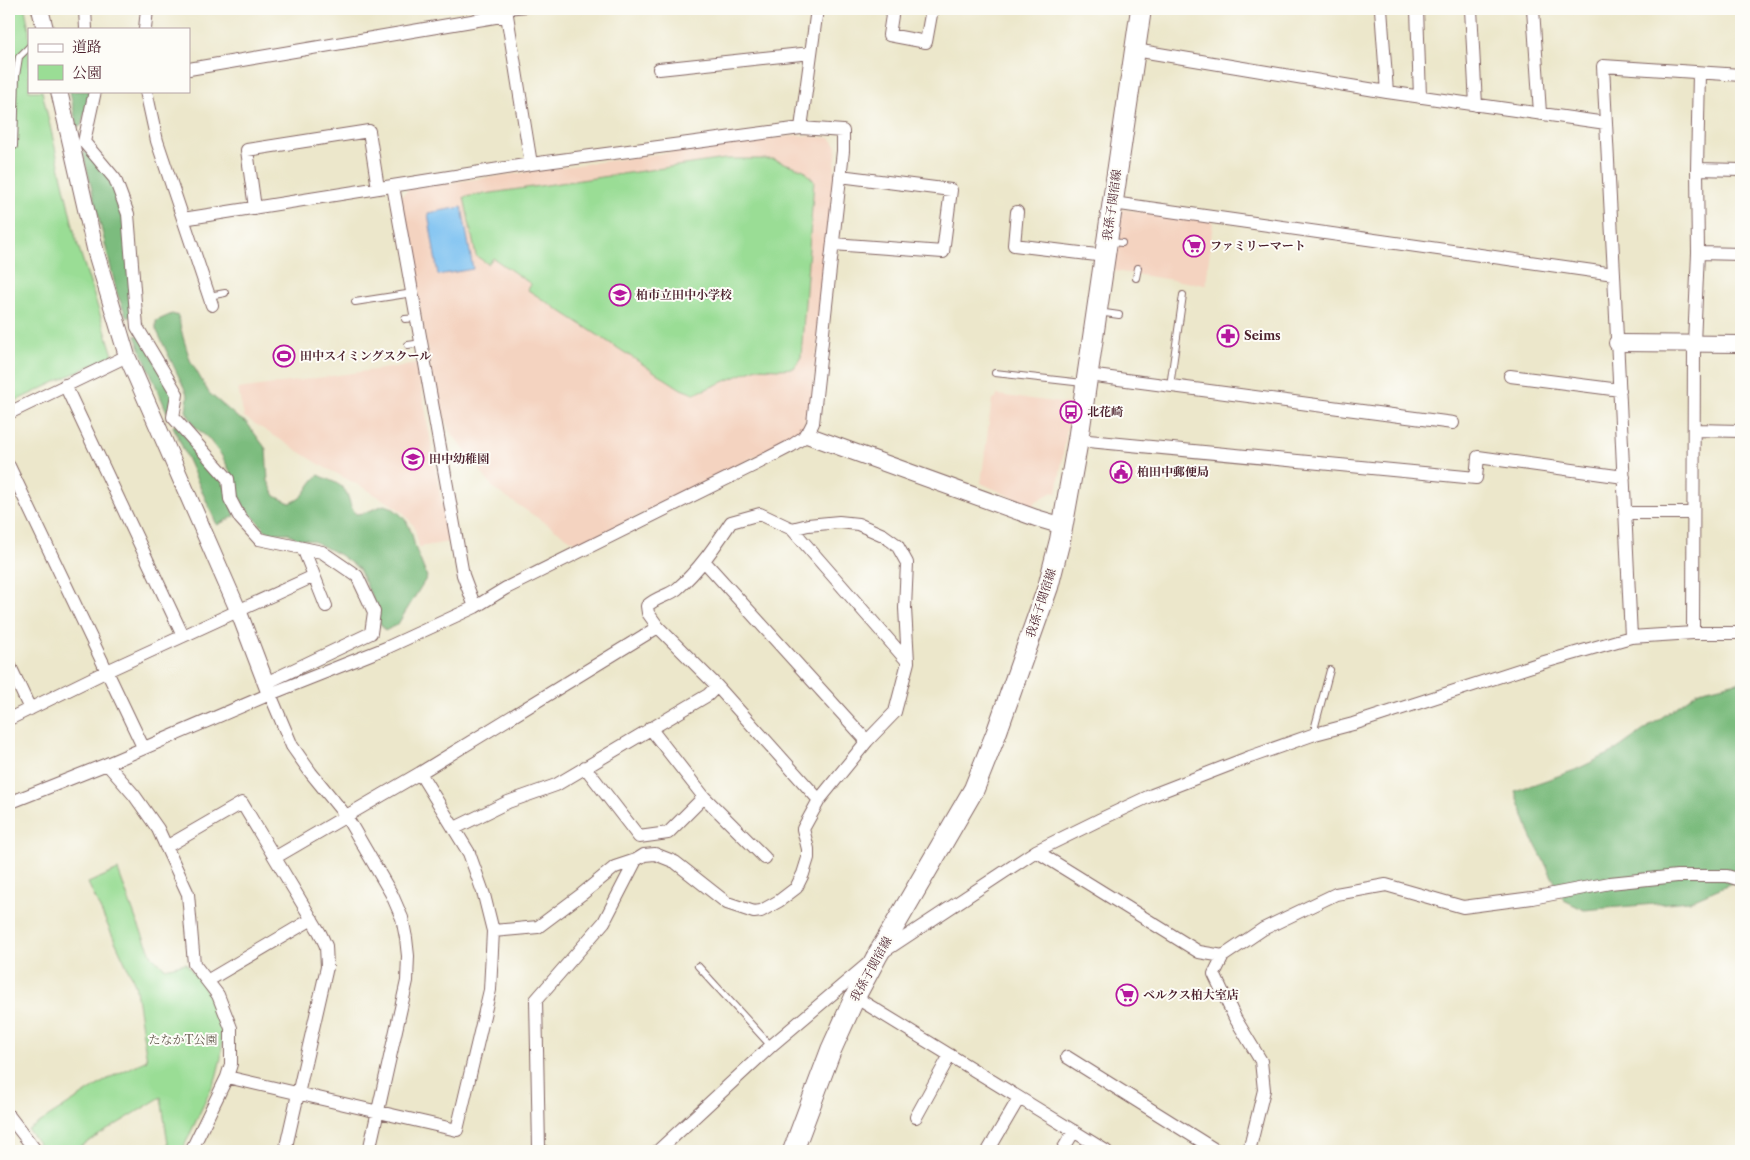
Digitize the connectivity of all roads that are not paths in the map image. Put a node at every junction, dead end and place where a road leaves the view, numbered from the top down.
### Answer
1 (40, 9) edge
2 (85, 9) edge
3 (147, 9) edge
4 (528, 9) edge
5 (817, 9) edge
6 (893, 9) edge
7 (932, 9) edge
8 (1140, 9) edge
9 (1381, 9) edge
10 (1417, 9) edge
11 (1471, 9) edge
12 (1533, 9) edge
13 (506, 12) edge
14 (45, 28) edge
15 (86, 28) edge
16 (145, 28) edge
17 (28, 48) edge
18 (1135, 50) junction
19 (811, 53) junction
20 (190, 68) edge
21 (659, 69) dead end
22 (1699, 73) junction
23 (1741, 76) edge
24 (59, 92) edge
25 (95, 92) edge
26 (146, 92) edge
27 (1387, 92) junction
28 (1420, 97) junction
29 (1476, 105) junction
30 (1540, 114) junction
31 (1606, 123) junction
32 (801, 128) junction
33 (78, 144) junction
34 (14, 146) dead end
35 (531, 164) junction
36 (1697, 169) junction
37 (1741, 170) edge
38 (840, 176) junction
39 (393, 186) junction
40 (378, 188) junction
41 (1113, 203) junction
42 (255, 208) junction
43 (1017, 212) dead end
44 (183, 219) junction
45 (833, 244) junction
46 (1111, 247) junction
47 (1698, 253) junction
48 (1741, 254) edge
49 (1138, 268) dead end
50 (1614, 274) junction
51 (1136, 278) dead end
52 (225, 293) dead end
53 (413, 293) junction
54 (1183, 296) dead end
55 (210, 300) joint
56 (355, 302) dead end
57 (1096, 312) junction
58 (1119, 315) dead end
59 (138, 327) junction
60 (120, 333) junction
61 (422, 343) junction
62 (1617, 343) junction
63 (1694, 344) junction
64 (1741, 344) edge
65 (408, 345) dead end
66 (127, 356) junction
67 (995, 373) dead end
68 (1510, 376) dead end
69 (1087, 380) junction
70 (65, 385) junction
71 (1170, 386) junction
72 (1620, 390) junction
73 (9, 412) edge
74 (173, 417) junction
75 (1453, 422) dead end
76 (157, 425) junction
77 (1694, 430) junction
78 (1741, 431) edge
79 (807, 435) junction
80 (1078, 440) junction
81 (9, 466) edge
82 (1624, 477) junction
83 (1625, 513) junction
84 (1693, 513) junction
85 (1062, 526) junction
86 (792, 529) junction
87 (303, 548) junction
88 (704, 561) junction
89 (314, 576) junction
90 (326, 606) dead end
91 (475, 607) junction
92 (238, 610) junction
93 (658, 627) junction
94 (1693, 633) junction
95 (1741, 633) edge
96 (183, 636) junction
97 (1631, 637) junction
98 (908, 662) junction
99 (9, 664) edge
100 (1330, 670) dead end
101 (107, 671) junction
102 (717, 686) junction
103 (268, 688) junction
104 (30, 709) junction
105 (9, 719) edge
106 (650, 728) junction
107 (1315, 734) junction
108 (868, 740) junction
109 (143, 747) junction
110 (106, 764) junction
111 (585, 767) junction
112 (420, 773) junction
113 (704, 797) junction
114 (818, 800) junction
115 (9, 803) edge
116 (346, 816) junction
117 (454, 828) junction
118 (166, 846) junction
119 (1036, 852) junction
120 (276, 857) junction
121 (765, 858) dead end
122 (636, 860) junction
123 (1741, 880) edge
124 (312, 919) junction
125 (493, 931) junction
126 (877, 956) junction
127 (1223, 956) junction
128 (698, 966) dead end
129 (207, 981) junction
130 (855, 997) junction
131 (771, 1046) junction
132 (950, 1055) junction
133 (1067, 1057) dead end
134 (227, 1077) junction
135 (298, 1094) junction
136 (1019, 1098) junction
137 (378, 1112) junction
138 (9, 1116) edge
139 (916, 1117) dead end
140 (1074, 1132) junction
141 (36, 1151) edge
142 (191, 1151) edge
143 (285, 1151) edge
144 (369, 1151) edge
145 (542, 1151) edge
146 (658, 1151) edge
147 (793, 1151) edge
148 (988, 1151) edge
149 (1062, 1151) edge
150 (1106, 1151) edge
151 (1217, 1151) edge
152 (1248, 1151) edge

1 - 14 street
2 - 15 street
3 - 16 street
4 - 13 lane
5 - 19 street
6 - 7 street
8 - 18 main road, 我孫子関宿線
9 - 27 street
10 - 28 street
11 - 29 street
12 - 30 street
13 - 20 street
13 - 35 street
17 - 34 lane
18 - 27 street
18 - 41 main road, 我孫子関宿線
19 - 21 street
19 - 32 street
22 - 23 street
22 - 31 street
22 - 36 street
24 - 33 street
25 - 33 street
26 - 44 street
27 - 28 street
28 - 29 street
29 - 30 street
30 - 31 street
31 - 50 street
32 - 35 street
32 - 38 street
33 - 59 street
33 - 60 street
35 - 39 street
36 - 37 street
36 - 47 street
38 - 45 street
38 - 45 street
39 - 40 street
39 - 53 street
40 - 42 street
40 - 42 street
41 - 46 main road, 我孫子関宿線
41 - 50 street
42 - 44 street
43 - 46 street
44 - 55 street
45 - 79 street
46 - 57 main road, 我孫子関宿線
47 - 48 street
47 - 63 street
49 - 51 lane
50 - 62 street
52 - 55 lane
53 - 56 lane
53 - 61 street
54 - 71 lane
57 - 58 lane
57 - 69 main road, 我孫子関宿線
59 - 60 street
59 - 74 street
60 - 66 street
61 - 65 lane
61 - 91 street
62 - 63 street
62 - 72 street
63 - 64 street
63 - 77 street
66 - 70 street
66 - 76 street
67 - 69 lane
68 - 72 street
69 - 71 street
69 - 80 main road, 我孫子関宿線
70 - 73 street
70 - 96 street
71 - 75 street
72 - 82 street
74 - 76 street
74 - 87 street
76 - 92 street
77 - 78 street
77 - 84 street
79 - 85 street
79 - 91 street
80 - 82 street
80 - 85 main road, 我孫子関宿線
81 - 101 street
82 - 83 street
83 - 84 street
83 - 97 street
84 - 94 street
85 - 126 main road, 我孫子関宿線
86 - 88 street
86 - 98 street
86 - 98 street
87 - 89 street
87 - 103 street
88 - 93 street
88 - 108 street
89 - 90 street
89 - 92 street
91 - 103 street
92 - 96 street
92 - 103 street
93 - 102 street
93 - 112 street
94 - 95 street
94 - 97 street
96 - 101 street
97 - 107 street
98 - 108 street
99 - 104 street
100 - 107 lane
101 - 104 street
101 - 109 street
102 - 106 street
102 - 114 street
103 - 109 street
103 - 116 street
104 - 105 street
106 - 111 street
106 - 113 street
107 - 119 street
108 - 114 street
109 - 110 street
110 - 115 street
110 - 118 street
111 - 113 street
111 - 117 street
112 - 116 street
112 - 117 street
113 - 121 street
114 - 122 street
116 - 120 street
116 - 137 street
117 - 125 street
118 - 120 street
118 - 129 street
119 - 126 street
119 - 127 street
120 - 124 street
122 - 125 street
122 - 145 street
123 - 127 street
124 - 129 street
124 - 135 street
125 - 137 street
126 - 130 main road, 我孫子関宿線
126 - 131 street
127 - 152 street
128 - 131 lane
129 - 134 street
130 - 132 street
130 - 147 main road, 我孫子関宿線
131 - 146 street
132 - 136 street
132 - 139 street
133 - 151 street
134 - 135 street
134 - 142 street
135 - 137 street
135 - 143 street
136 - 140 street
136 - 148 street
137 - 144 street
138 - 141 street
140 - 149 street
140 - 150 street

